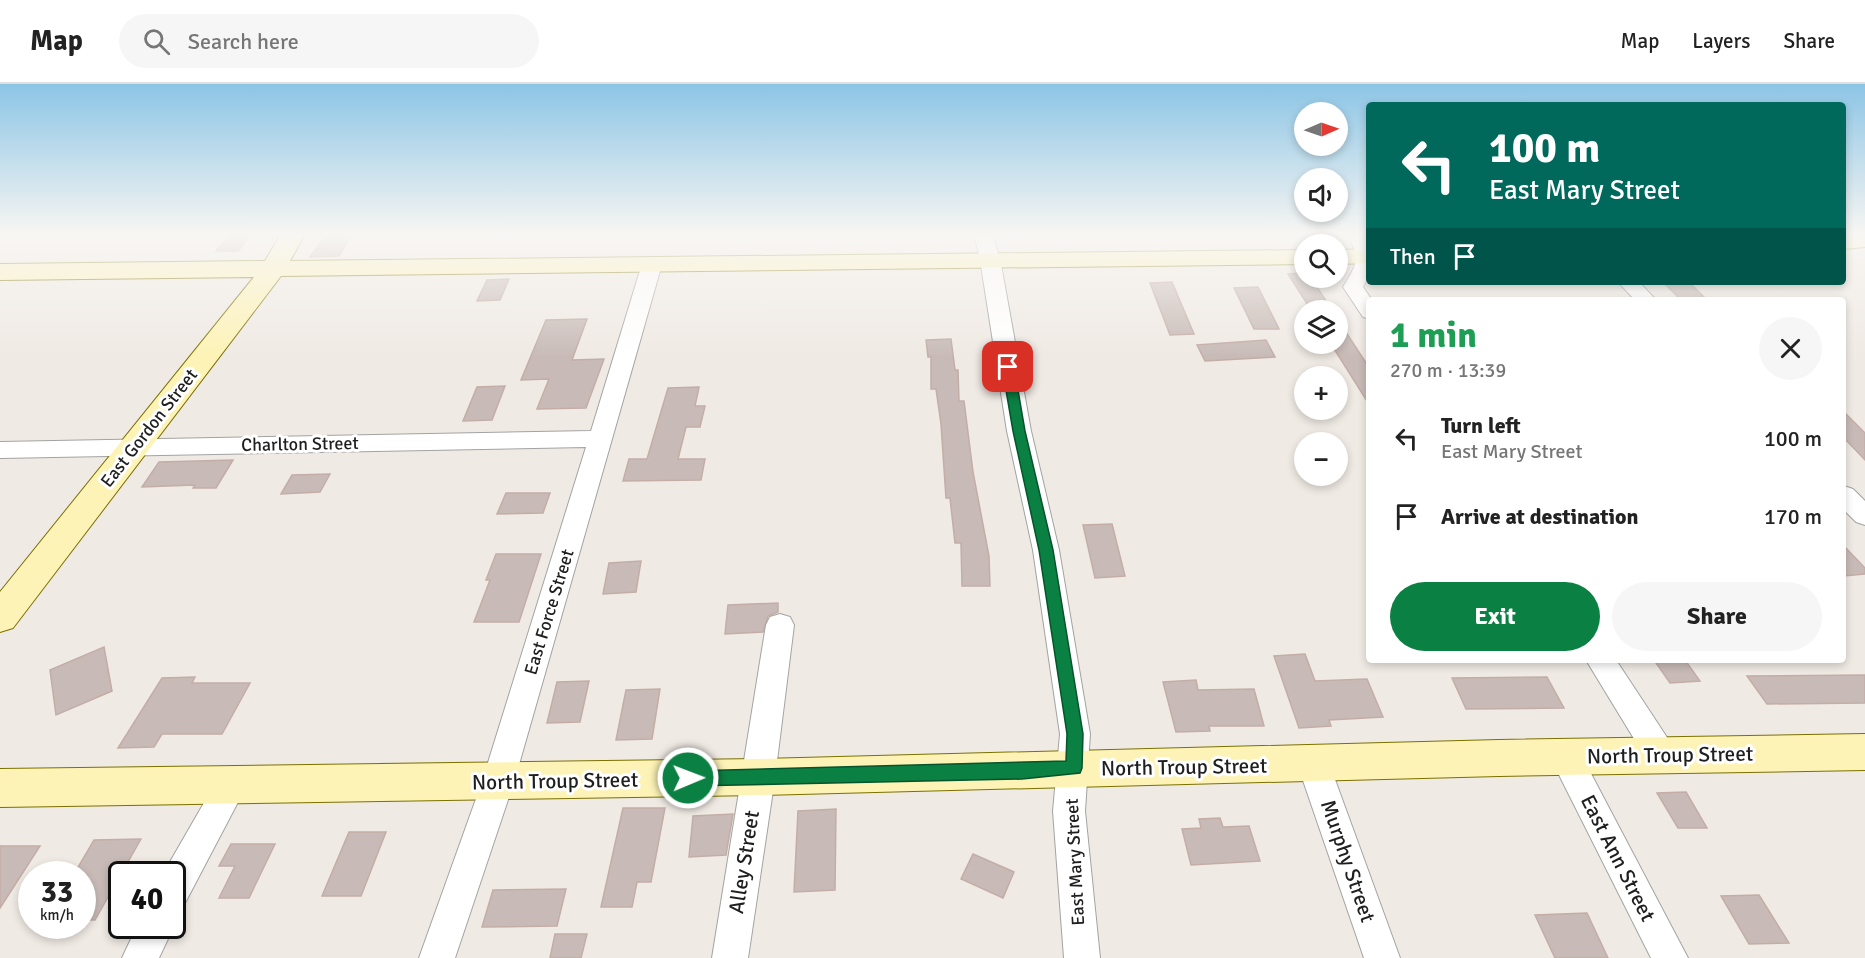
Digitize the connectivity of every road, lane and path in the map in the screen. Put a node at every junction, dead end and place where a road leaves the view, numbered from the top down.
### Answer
1 (269, 275) edge
2 (649, 275) edge
3 (991, 275) edge
4 (1360, 275) edge
5 (1631, 285) edge
6 (1643, 297) edge
7 (1366, 307) edge
8 (600, 439) junction
9 (134, 447) junction
10 (0, 450) edge
11 (1846, 497) edge
12 (1865, 516) edge
13 (0, 618) edge
14 (780, 625) dead end
15 (1602, 663) edge
16 (1865, 752) edge
17 (1661, 755) junction
18 (1566, 757) junction
19 (1313, 763) junction
20 (1074, 768) junction
21 (759, 777) junction
22 (498, 782) junction
23 (231, 785) junction
24 (0, 788) edge
25 (186, 867) edge
26 (150, 939) edge
27 (140, 958) edge
28 (437, 958) edge
29 (730, 958) edge
30 (1082, 958) edge
31 (1382, 958) edge
32 (1670, 958) edge

1 - 9 street, East Gordon Street
2 - 8 street, East Force Street
3 - 20 street, East Mary Street
4 - 7 street
5 - 6 street
8 - 9 street, Charlton Street
8 - 22 street, East Force Street
9 - 10 street, Charlton Street
9 - 13 street, East Gordon Street
11 - 12 street
14 - 21 street, Alley Street
15 - 17 street
16 - 17 street, North Troup Street
17 - 18 street, North Troup Street
18 - 19 street, North Troup Street
18 - 32 street, East Ann Street
19 - 20 street, North Troup Street
19 - 31 street, Murphy Street
20 - 21 street, North Troup Street
20 - 30 street, East Mary Street
21 - 22 street, North Troup Street
21 - 29 street, Alley Street
22 - 23 street, North Troup Street
22 - 28 street, East Force Street
23 - 24 street, North Troup Street
23 - 25 street
26 - 27 street

